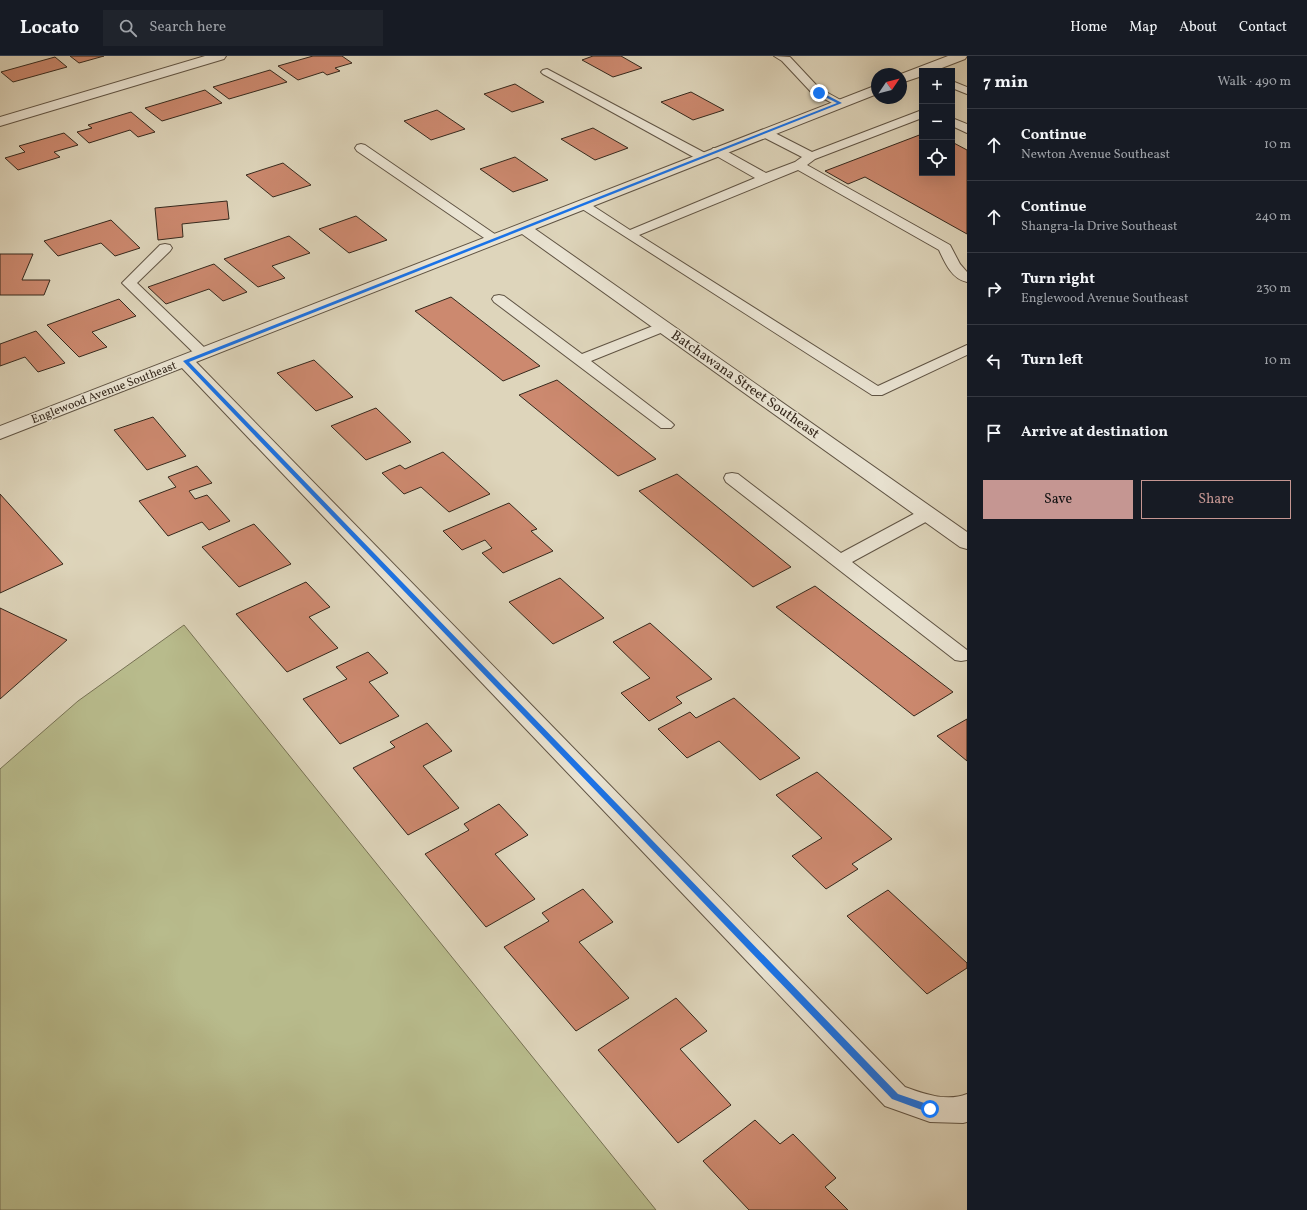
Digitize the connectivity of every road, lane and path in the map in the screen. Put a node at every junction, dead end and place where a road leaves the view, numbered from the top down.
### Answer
1 (219, 56) edge
2 (780, 56) edge
3 (960, 56) edge
4 (930, 68) edge
5 (547, 72) dead end
6 (919, 72) edge
7 (907, 77) edge
8 (955, 85) edge
9 (871, 91) edge
10 (967, 91) edge
11 (840, 103) junction
12 (919, 115) edge
13 (0, 122) edge
14 (955, 123) edge
15 (967, 129) edge
16 (765, 132) junction
17 (361, 148) dead end
18 (710, 154) junction
19 (811, 156) junction
20 (799, 165) junction
21 (765, 178) junction
22 (582, 204) junction
23 (524, 228) junction
24 (629, 235) junction
25 (495, 239) junction
26 (165, 248) dead end
27 (967, 278) edge
28 (499, 299) dead end
29 (663, 327) junction
30 (967, 349) edge
31 (194, 358) junction
32 (581, 360) junction
33 (666, 425) dead end
34 (0, 433) edge
35 (732, 478) dead end
36 (927, 514) junction
37 (967, 542) edge
38 (840, 561) junction
39 (961, 655) dead end
40 (967, 1107) edge

1 - 13 street
2 - 11 lane
3 - 4 street
5 - 18 lane
6 - 7 street
8 - 10 lane
9 - 11 street, Englewood Avenue Southeast
11 - 16 street, Englewood Avenue Southeast
12 - 19 lane
14 - 15 lane
16 - 18 street, Englewood Avenue Southeast
16 - 19 lane
17 - 25 lane
18 - 21 lane
18 - 22 street, Englewood Avenue Southeast
19 - 20 lane
20 - 21 lane
20 - 27 lane
21 - 24 lane
22 - 23 street, Englewood Avenue Southeast
22 - 24 lane
23 - 25 street, Englewood Avenue Southeast
23 - 29 street, Batchawana Street Southeast
24 - 30 lane
25 - 31 street, Englewood Avenue Southeast
26 - 31 lane
28 - 32 lane
29 - 32 lane
29 - 36 street, Batchawana Street Southeast
31 - 34 street, Englewood Avenue Southeast
31 - 40 street
32 - 33 lane
35 - 38 lane
36 - 37 street, Batchawana Street Southeast
36 - 38 lane
38 - 39 lane

